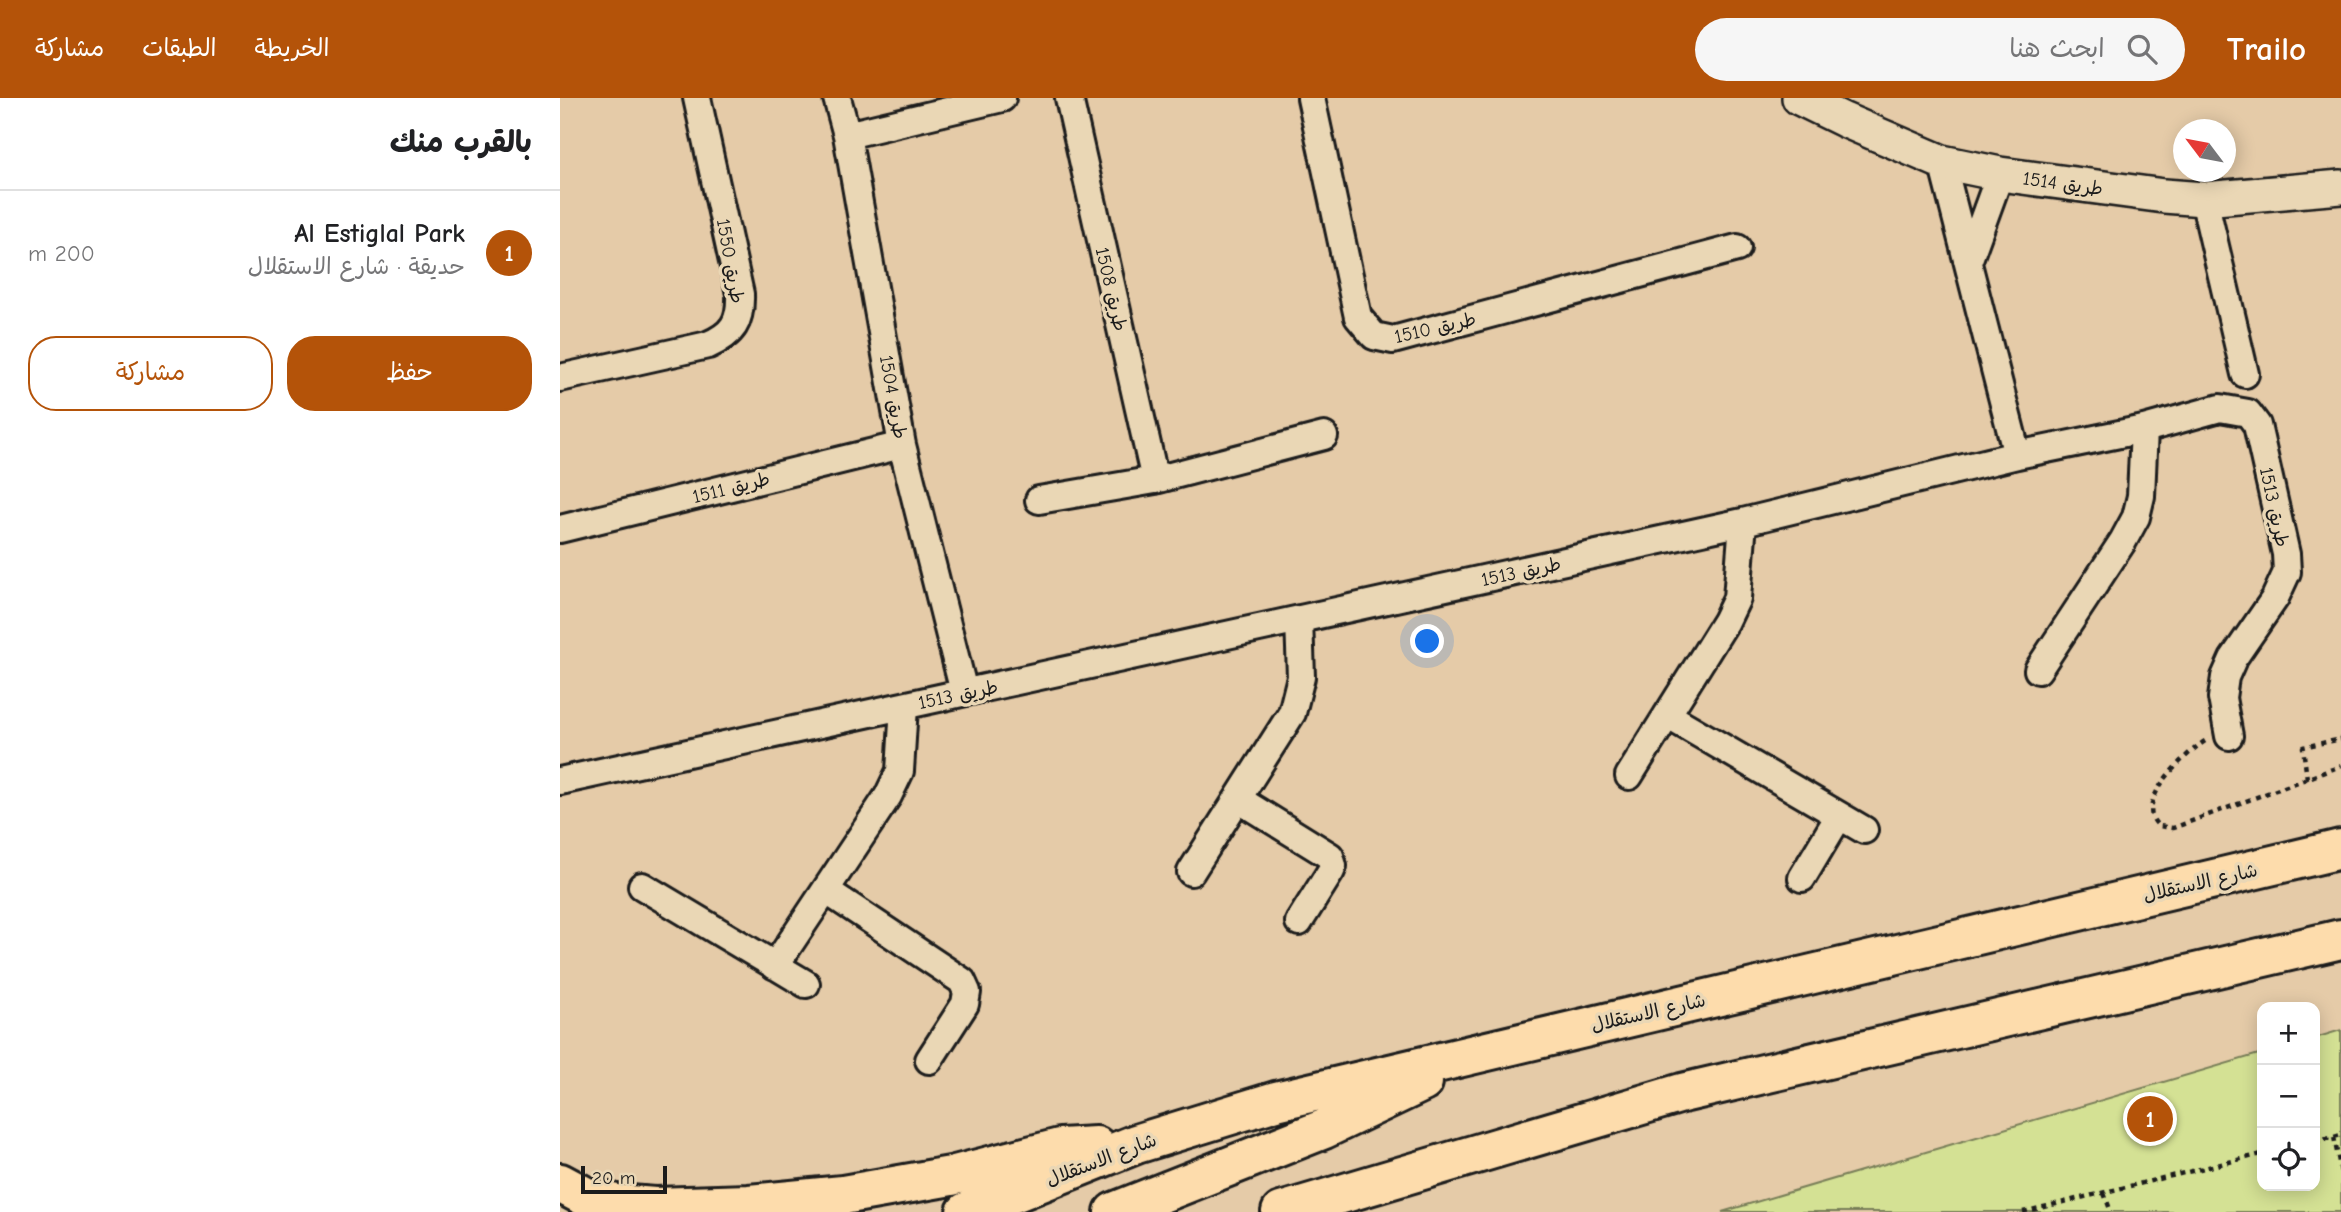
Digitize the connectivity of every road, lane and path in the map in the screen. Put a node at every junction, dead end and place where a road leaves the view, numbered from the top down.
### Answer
1 (697, 98) edge
2 (837, 98) edge
3 (1002, 98) edge
4 (1069, 98) edge
5 (1311, 98) edge
6 (1799, 98) edge
7 (846, 135) junction
8 (1941, 162) junction
9 (2000, 174) junction
10 (2341, 187) edge
11 (2204, 199) junction
12 (1737, 248) dead end
13 (1968, 262) junction
14 (2245, 374) dead end
15 (560, 378) edge
16 (2144, 429) junction
17 (1324, 436) dead end
18 (902, 445) junction
19 (2017, 455) junction
20 (1154, 480) junction
21 (1039, 500) dead end
22 (1744, 522) junction
23 (560, 529) edge
24 (1299, 620) junction
25 (2038, 670) dead end
26 (964, 692) junction
27 (904, 706) junction
28 (1667, 715) junction
29 (2229, 736) joint
30 (2341, 739) edge
31 (2341, 766) edge
32 (1629, 776) dead end
33 (2307, 779) junction
34 (560, 781) edge
35 (1238, 799) junction
36 (1839, 816) junction
37 (1864, 830) dead end
38 (2341, 849) edge
39 (1191, 872) dead end
40 (1802, 878) dead end
41 (642, 886) dead end
42 (827, 891) junction
43 (1299, 922) dead end
44 (2341, 939) edge
45 (775, 966) junction
46 (806, 984) dead end
47 (1497, 1046) junction
48 (929, 1060) dead end
49 (2341, 1135) edge
50 (2334, 1137) junction
51 (2320, 1141) edge
52 (1136, 1144) junction
53 (2257, 1155) edge
54 (2341, 1172) edge
55 (560, 1183) edge
56 (2104, 1193) junction
57 (966, 1212) edge
58 (1114, 1212) edge
59 (1281, 1212) edge
60 (2023, 1212) edge
61 (2111, 1212) edge

1 - 15 street, طريق 1550
2 - 7 street, طريق 1504
3 - 7 street
4 - 20 street, طريق 1508
5 - 12 street, طريق 1510
6 - 8 street, طريق 1514
7 - 18 street, طريق 1504
8 - 9 street, طريق 1514
8 - 13 street
9 - 11 street, طريق 1514
9 - 13 street
10 - 11 street, طريق 1514
11 - 14 street
13 - 19 street
16 - 19 street, طريق 1513
16 - 25 street
16 - 29 street, طريق 1513
17 - 20 street
18 - 23 street, طريق 1511
18 - 26 street, طريق 1504
19 - 22 street, طريق 1513
20 - 21 street
22 - 24 street, طريق 1513
22 - 28 street
24 - 26 street, طريق 1513
24 - 35 street
26 - 27 street, طريق 1513
27 - 34 street, طريق 1513
27 - 42 street, طريق 1513
28 - 32 street
28 - 36 street
29 - 33 path
30 - 33 path
31 - 33 path
35 - 39 street
35 - 43 street
36 - 37 street
36 - 40 street
38 - 47 main road, شارع الاستقلال
41 - 45 street
42 - 45 street, طريق 1513
42 - 48 street
44 - 59 main road
45 - 46 street
47 - 52 main road, شارع الاستقلال
47 - 58 main road
49 - 50 path
50 - 51 path
50 - 54 path
52 - 55 main road
52 - 57 main road, شارع الاستقلال
53 - 56 path
56 - 60 path
56 - 61 path

